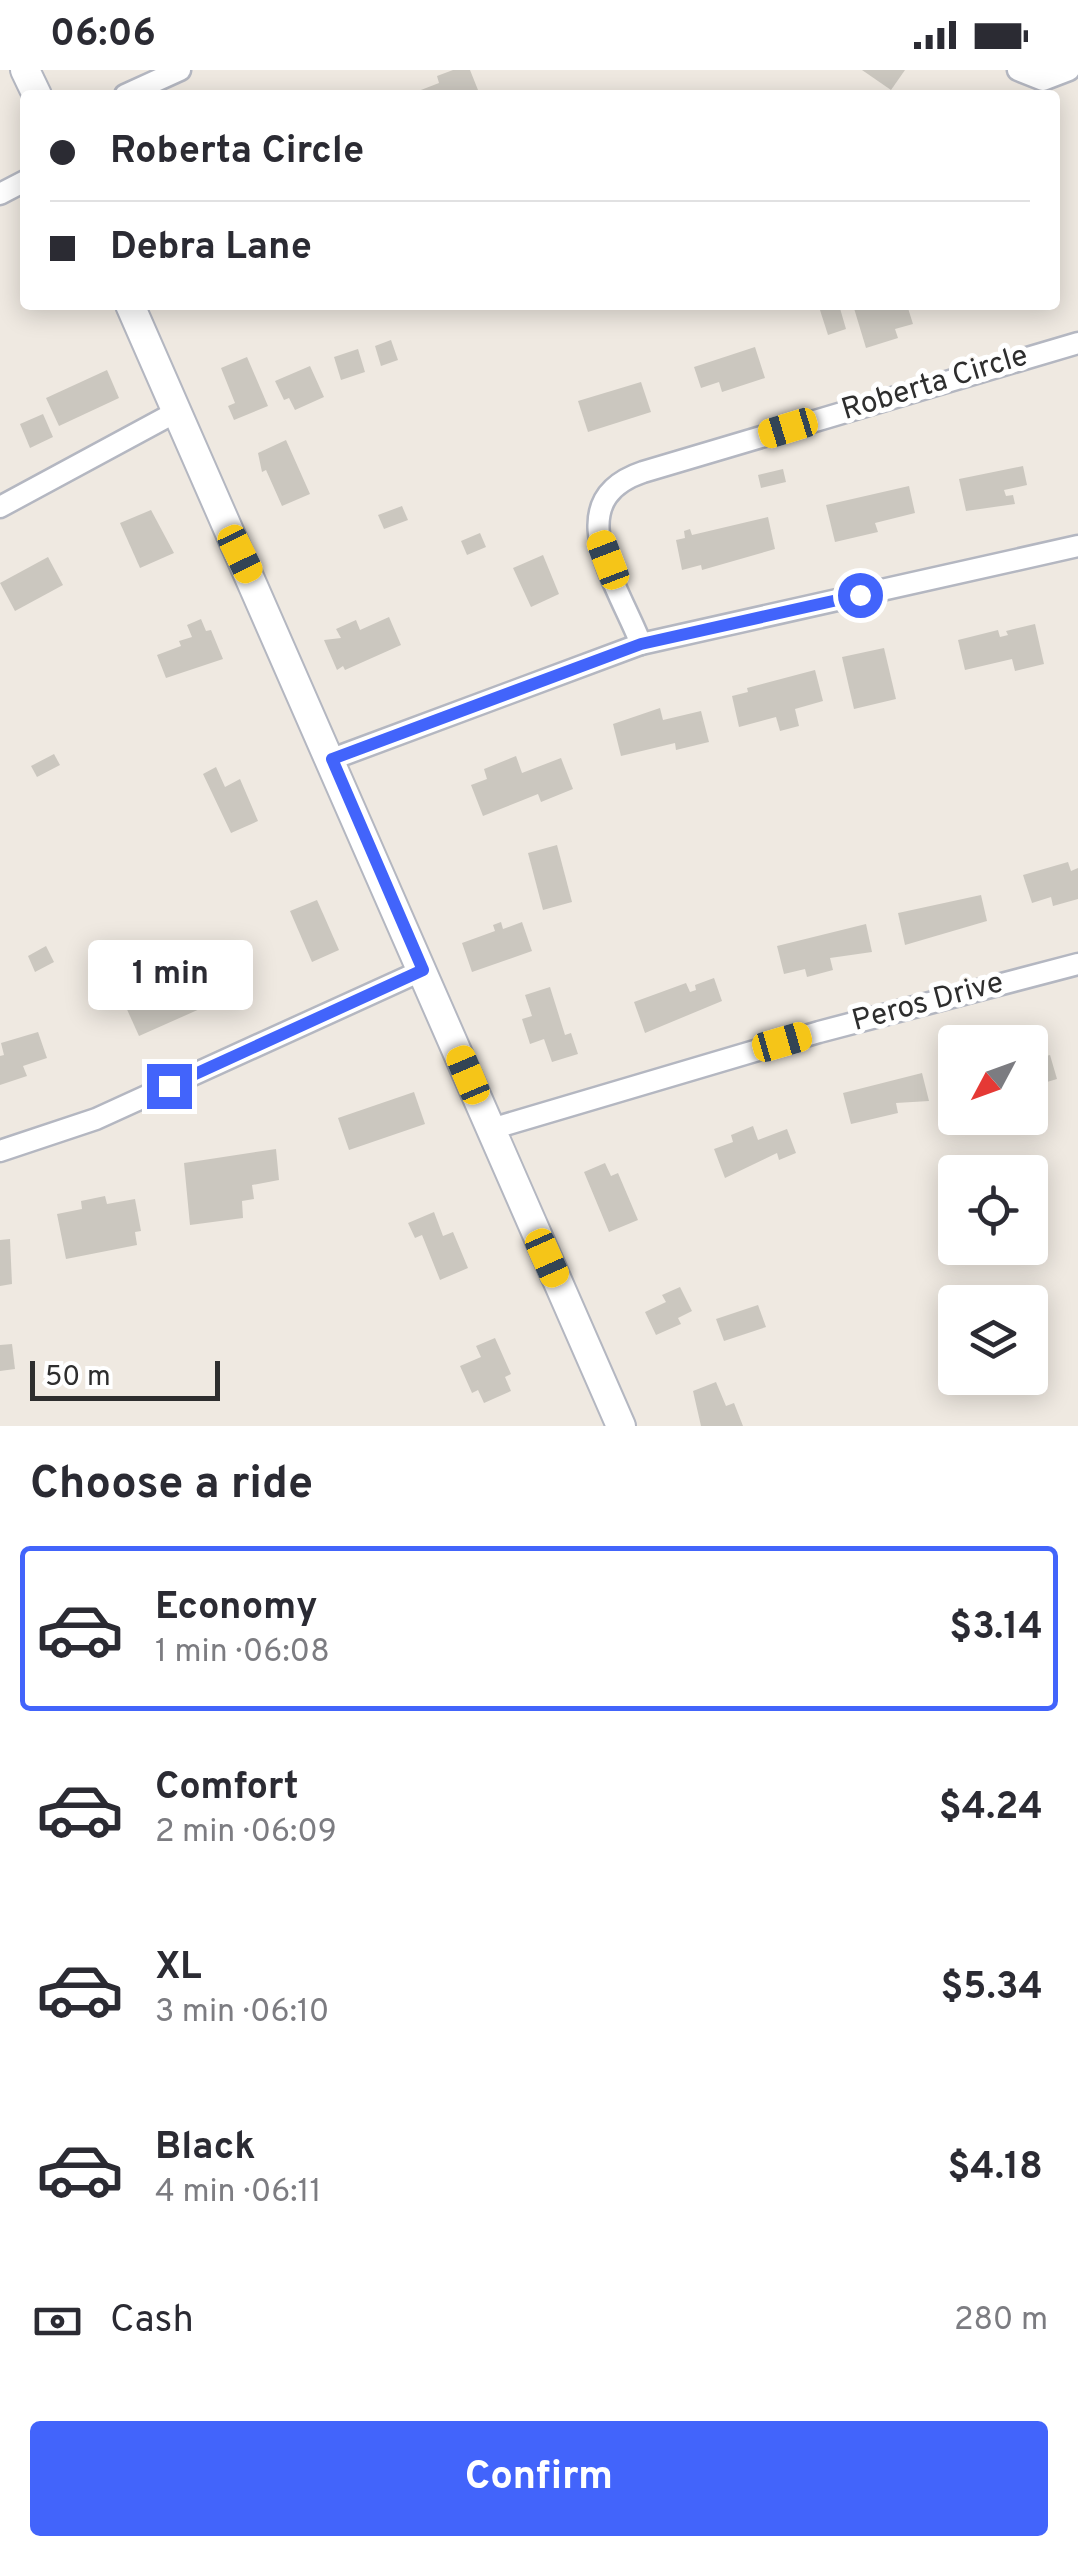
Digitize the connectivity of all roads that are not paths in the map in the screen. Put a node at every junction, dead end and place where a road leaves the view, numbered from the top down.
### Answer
1 (180, 70) edge
2 (1018, 70) edge
3 (1069, 70) edge
4 (136, 90) edge
5 (132, 310) edge
6 (1078, 342) edge
7 (176, 412) junction
8 (0, 507) edge
9 (1078, 546) edge
10 (641, 644) junction
11 (332, 759) junction
12 (1078, 964) edge
13 (423, 970) junction
14 (491, 1129) junction
15 (0, 1152) edge
16 (621, 1426) edge

1 - 4 street
2 - 3 street
5 - 7 street
6 - 10 street, Roberta Circle
7 - 8 street
7 - 11 street
9 - 10 street
10 - 11 street
11 - 13 street
12 - 14 street, Peros Drive
13 - 14 street
13 - 15 street
14 - 16 street

